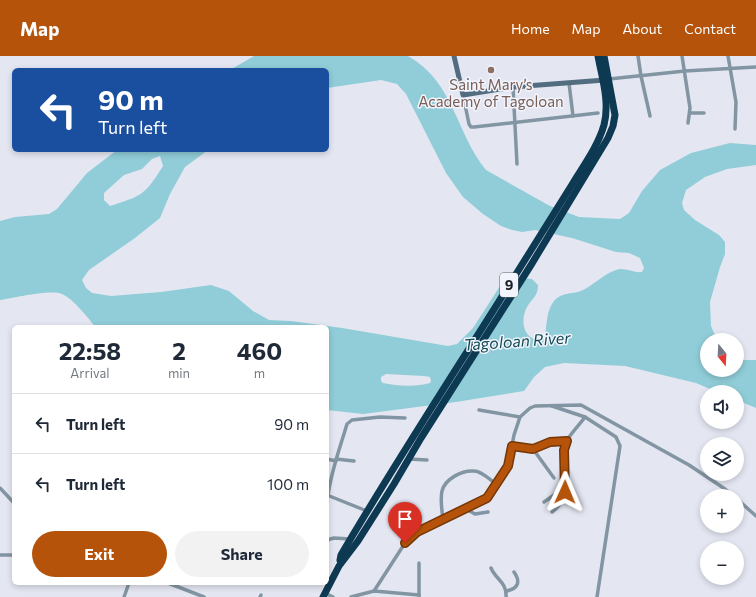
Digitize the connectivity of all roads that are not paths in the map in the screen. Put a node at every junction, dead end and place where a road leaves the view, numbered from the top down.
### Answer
1 (454, 56) edge
2 (598, 56) edge
3 (604, 56) edge
4 (638, 56) edge
5 (682, 56) edge
6 (728, 56) edge
7 (756, 67) edge
8 (730, 68) junction
9 (685, 72) junction
10 (641, 76) junction
11 (606, 80) junction
12 (569, 83) junction
13 (513, 88) junction
14 (463, 95) junction
15 (598, 113) dead end
16 (690, 113) junction
17 (704, 113) dead end
18 (573, 116) junction
19 (650, 116) dead end
20 (516, 122) junction
21 (688, 123) dead end
22 (735, 129) dead end
23 (590, 162) junction
24 (517, 164) dead end
25 (549, 405) junction
26 (479, 410) dead end
27 (520, 417) junction
28 (586, 417) junction
29 (405, 418) dead end
30 (567, 441) junction
31 (512, 446) junction
32 (533, 449) junction
33 (329, 459) edge
34 (409, 459) junction
35 (336, 460) junction
36 (427, 460) dead end
37 (354, 461) dead end
38 (554, 478) dead end
39 (496, 484) junction
40 (0, 488) edge
41 (329, 488) edge
42 (564, 488) junction
43 (725, 489) edge
44 (329, 495) edge
45 (12, 501) edge
46 (544, 502) dead end
47 (744, 505) edge
48 (464, 508) junction
49 (367, 511) junction
50 (488, 512) dead end
51 (552, 512) dead end
52 (756, 516) edge
53 (443, 519) junction
54 (329, 539) edge
55 (350, 539) junction
56 (0, 555) edge
57 (12, 555) edge
58 (419, 564) dead end
59 (339, 566) junction
60 (491, 568) dead end
61 (514, 572) dead end
62 (128, 585) edge
63 (173, 585) edge
64 (374, 591) junction
65 (506, 591) junction
66 (324, 595) edge
67 (419, 596) edge
68 (124, 597) edge
69 (204, 597) edge
70 (333, 597) edge
71 (351, 597) edge
72 (506, 597) edge
73 (597, 597) edge

1 - 14 street
2 - 11 highway, 9
3 - 11 highway, 9
4 - 10 street
5 - 9 street
6 - 8 street
7 - 8 street
8 - 9 street
8 - 22 street
9 - 10 street
9 - 16 street
10 - 11 street
10 - 19 street
11 - 12 street
11 - 23 highway, 9
12 - 13 street
12 - 18 street
13 - 14 street
13 - 20 street
14 - 20 street
15 - 18 street
16 - 17 street
16 - 21 street
18 - 20 street
20 - 24 street
23 - 34 highway, 9
23 - 49 highway, 9
25 - 27 street
25 - 28 street
25 - 43 street
26 - 27 street
27 - 31 street
28 - 30 street
28 - 73 street
29 - 35 street
30 - 32 street
30 - 42 street
31 - 32 street
31 - 39 street
32 - 38 street
33 - 35 street
34 - 36 street
34 - 59 highway, 9
35 - 37 street
35 - 41 street
39 - 48 street
39 - 53 street
40 - 45 street
42 - 46 street
42 - 51 street
44 - 49 street
47 - 52 street
48 - 50 street
48 - 53 street
49 - 55 highway, 9
53 - 64 street
54 - 55 street
55 - 59 highway, 9
56 - 57 street
58 - 67 street
59 - 66 highway, 9
60 - 65 street
61 - 65 street
62 - 68 street
63 - 69 street
64 - 67 street
64 - 71 street
65 - 72 street
66 - 70 street

